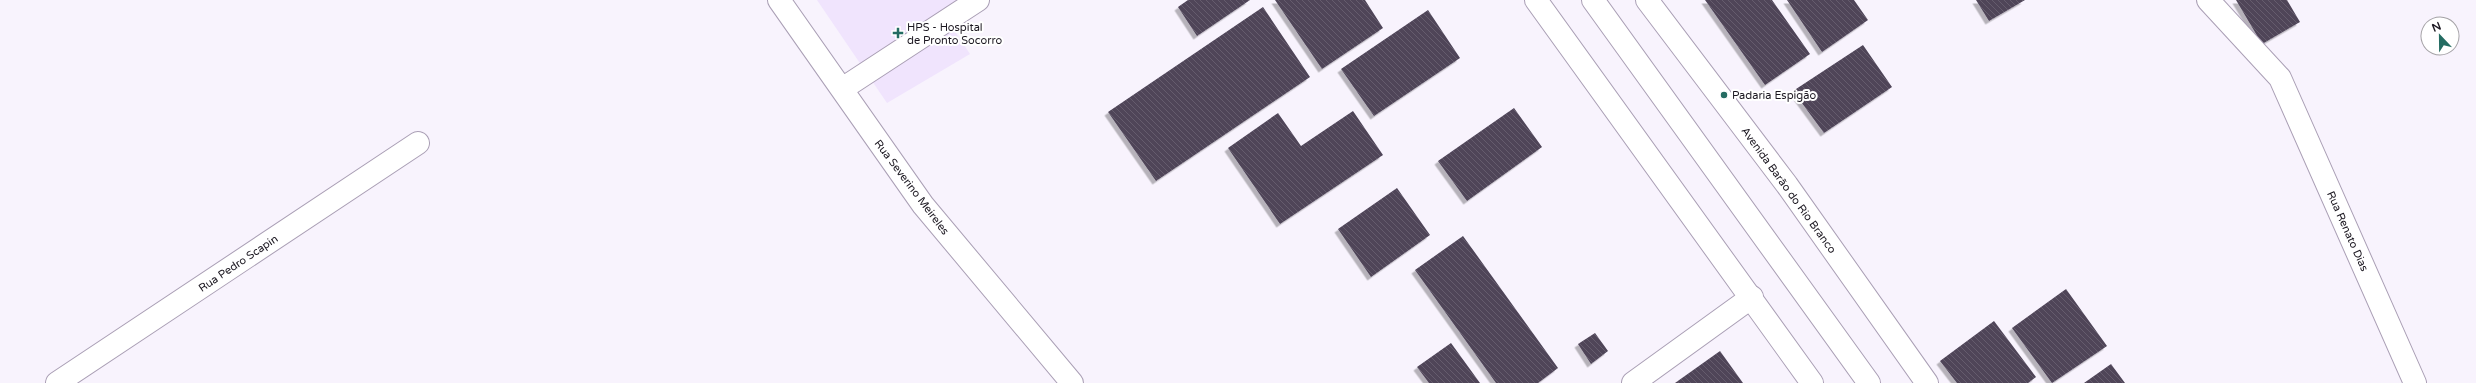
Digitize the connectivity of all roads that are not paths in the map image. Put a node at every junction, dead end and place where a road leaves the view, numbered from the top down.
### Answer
1 (779, 0) edge
2 (978, 0) edge
3 (1536, 0) edge
4 (1593, 0) edge
5 (1647, 0) edge
6 (2208, 0) edge
7 (842, 89) junction
8 (418, 143) dead end
9 (1752, 297) junction
10 (57, 383) edge
11 (1072, 383) edge
12 (1633, 383) edge
13 (1812, 383) edge
14 (1869, 383) edge
15 (1927, 383) edge
16 (2416, 383) edge

1 - 7 street, Rua Severino Meireles
2 - 7 street
3 - 9 street
4 - 14 street
5 - 15 street, Avenida Barão do Rio Branco
6 - 16 street, Rua Renato Dias
7 - 11 street, Rua Severino Meireles
8 - 10 street, Rua Pedro Scapin
9 - 12 street
9 - 13 street

